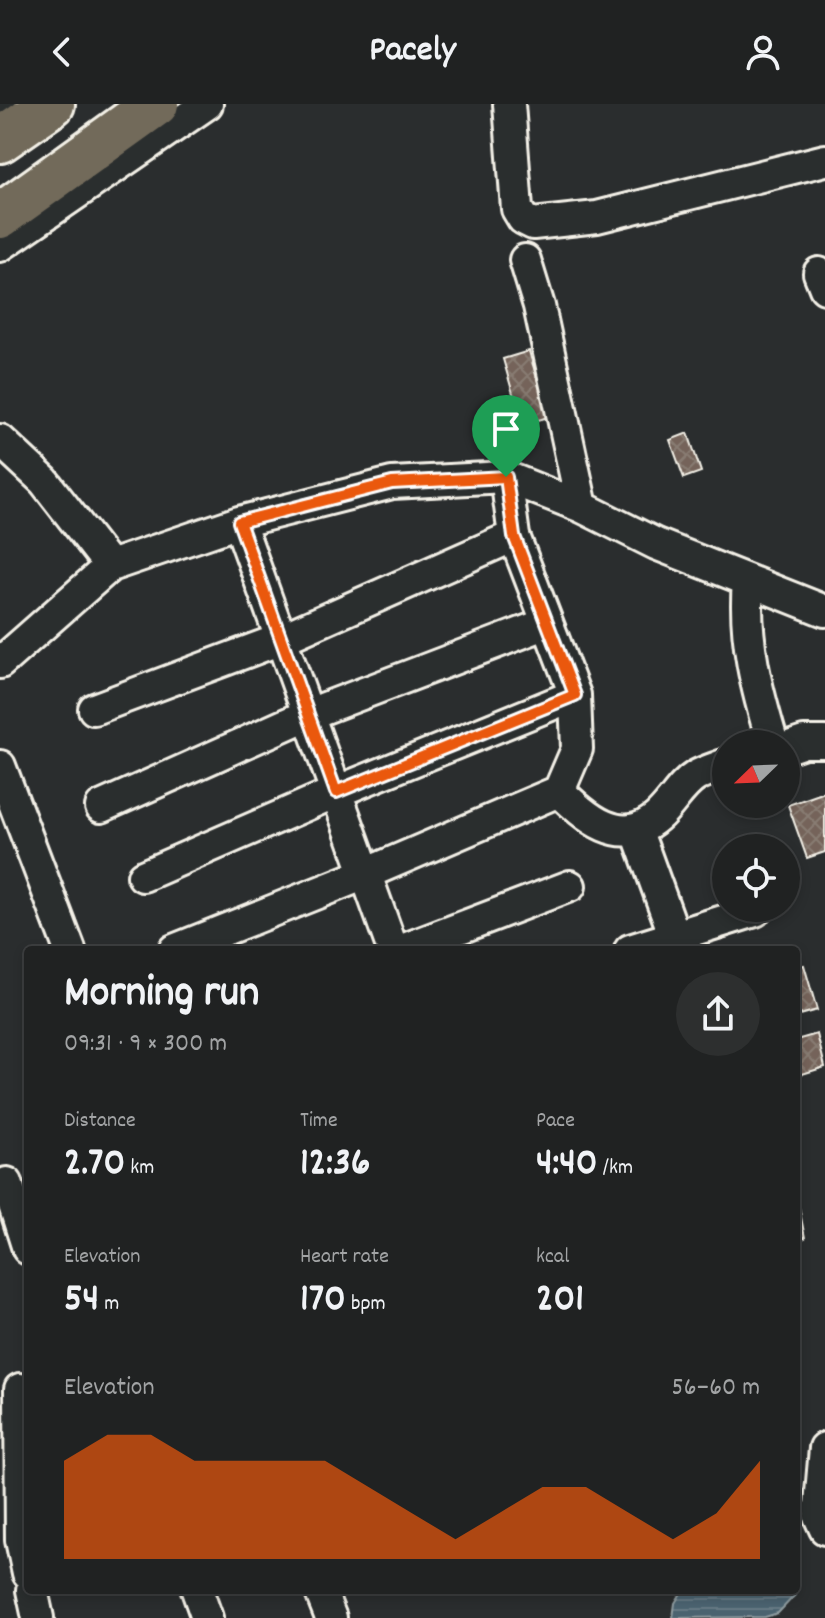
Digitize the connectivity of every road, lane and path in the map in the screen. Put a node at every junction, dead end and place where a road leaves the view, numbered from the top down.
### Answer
1 (52, 104) edge
2 (156, 104) edge
3 (207, 104) edge
4 (509, 104) edge
5 (0, 140) edge
6 (825, 160) edge
7 (0, 216) edge
8 (0, 246) edge
9 (525, 260) dead end
10 (0, 440) edge
11 (506, 477) junction
12 (582, 507) junction
13 (239, 522) junction
14 (514, 536) junction
15 (110, 566) junction
16 (748, 582) junction
17 (825, 611) edge
18 (545, 624) junction
19 (281, 639) junction
20 (0, 663) edge
21 (575, 695) junction
22 (94, 709) dead end
23 (309, 714) junction
24 (769, 730) edge
25 (825, 742) edge
26 (800, 743) edge
27 (0, 766) edge
28 (712, 770) edge
29 (559, 791) junction
30 (336, 792) junction
31 (101, 807) dead end
32 (636, 829) junction
33 (365, 874) junction
34 (143, 876) dead end
35 (570, 886) dead end
36 (716, 922) edge
37 (674, 934) junction
38 (68, 946) edge
39 (184, 946) edge
40 (392, 946) edge
41 (412, 946) edge
42 (641, 946) edge
43 (7, 1183) dead end
44 (24, 1236) edge
45 (16, 1391) edge
46 (825, 1448) edge
47 (825, 1529) edge
48 (24, 1554) edge
49 (33, 1594) edge
50 (198, 1594) edge
51 (322, 1594) edge
52 (38, 1618) edge
53 (207, 1618) edge
54 (331, 1618) edge

1 - 5 highway
2 - 7 highway
3 - 8 street
4 - 6 street
9 - 12 street
10 - 15 street
11 - 12 street
11 - 13 street
11 - 14 street
12 - 16 street
13 - 15 street
13 - 19 street
14 - 18 street
14 - 19 street
15 - 20 street
16 - 17 street
16 - 24 street
18 - 21 street
18 - 23 street
19 - 22 street
19 - 23 street
21 - 29 street
21 - 30 street
23 - 30 street
23 - 31 street
25 - 26 street
27 - 38 street
28 - 32 street
29 - 32 street
29 - 33 street
30 - 33 street
30 - 34 street
32 - 37 street
33 - 39 street
33 - 40 street
35 - 41 street
36 - 37 street
37 - 42 street
43 - 44 street
45 - 48 street
46 - 47 street
49 - 52 street
50 - 53 street
51 - 54 street

